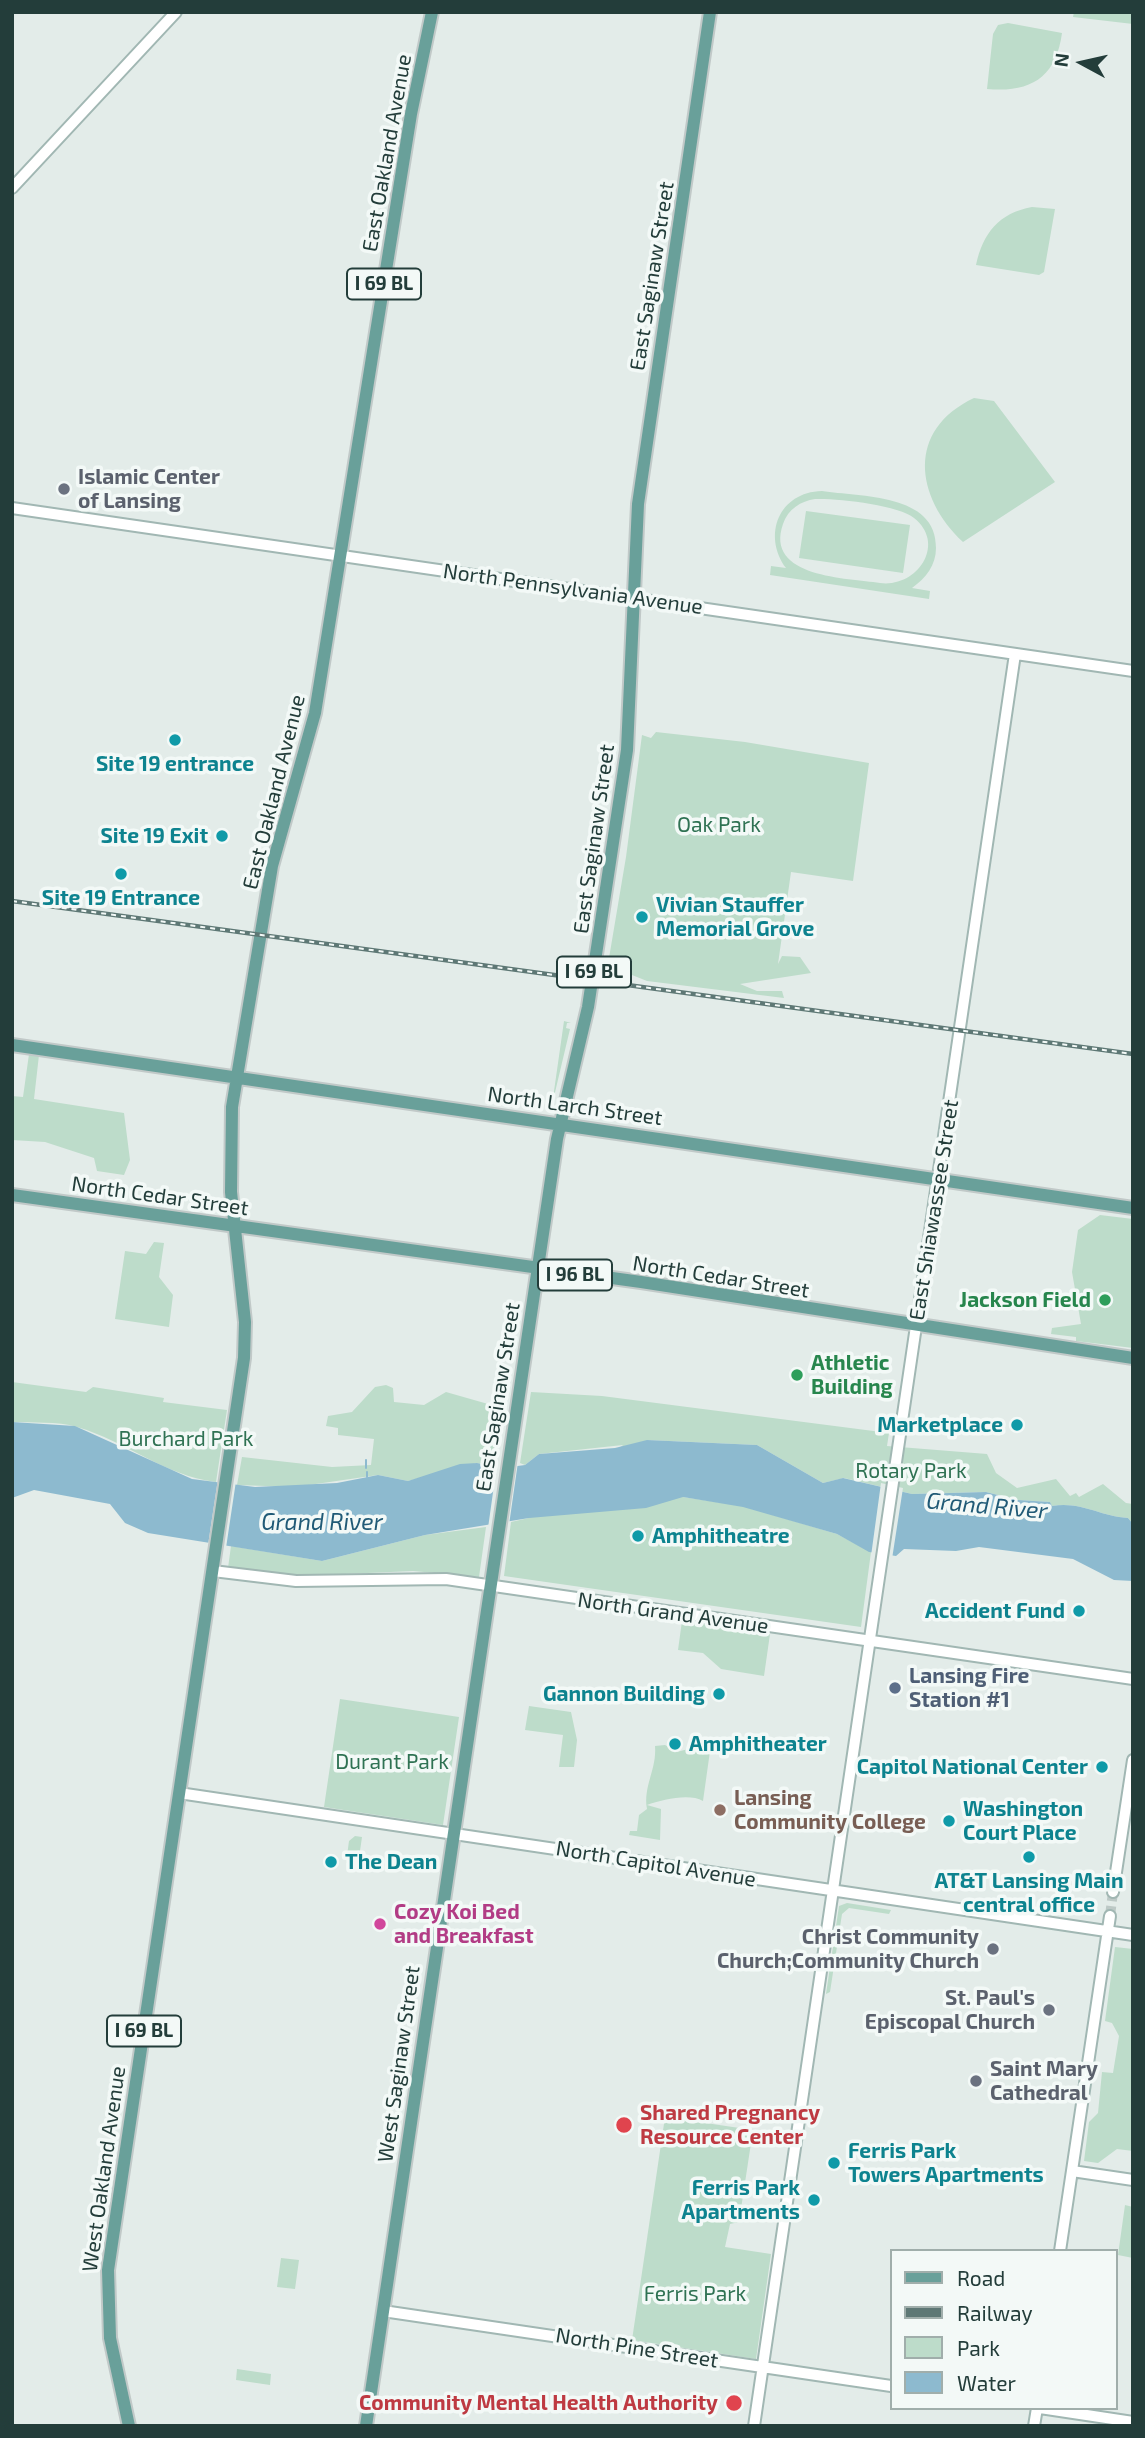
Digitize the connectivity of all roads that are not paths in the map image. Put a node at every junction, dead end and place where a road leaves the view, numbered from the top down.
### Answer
1 (176, 12) edge
2 (432, 12) edge
3 (710, 12) edge
4 (12, 188) edge
5 (12, 508) edge
6 (340, 555) junction
7 (634, 597) junction
8 (1015, 654) junction
9 (1133, 671) edge
10 (12, 1045) edge
11 (237, 1078) junction
12 (560, 1124) junction
13 (940, 1179) junction
14 (12, 1195) edge
15 (1133, 1208) edge
16 (234, 1226) junction
17 (537, 1269) junction
18 (916, 1327) junction
19 (1133, 1358) edge
20 (213, 1570) junction
21 (489, 1586) junction
22 (870, 1640) junction
23 (198, 1668) joint
24 (1133, 1679) edge
25 (472, 1708) joint
26 (1133, 1760) edge
27 (179, 1793) junction
28 (454, 1834) junction
29 (833, 1891) junction
30 (1113, 1892) tunnel mouth
31 (1110, 1916) tunnel mouth
32 (1107, 1931) junction
33 (1133, 1935) edge
34 (1072, 2171) junction
35 (1133, 2180) edge
36 (1060, 2249) edge
37 (383, 2311) junction
38 (762, 2367) junction
39 (890, 2386) edge
40 (1052, 2410) edge
41 (1133, 2422) edge
42 (129, 2426) edge
43 (366, 2426) edge
44 (754, 2426) edge

1 - 4 street
2 - 6 main road, East Oakland Avenue / I 69 BL
3 - 7 main road, East Saginaw Street / I 69 BL
5 - 6 street, North Pennsylvania Avenue
6 - 7 street, North Pennsylvania Avenue
6 - 11 main road, East Oakland Avenue / I 69 BL
7 - 8 street, North Pennsylvania Avenue
7 - 12 main road, East Saginaw Street / I 69 BL
8 - 9 street, North Pennsylvania Avenue
8 - 13 street, East Shiawassee Street
10 - 11 main road, North Larch Street
11 - 12 main road, North Larch Street
11 - 16 main road, East Oakland Avenue / I 69 BL
12 - 13 main road, North Larch Street
12 - 17 main road, East Saginaw Street / I 69 BL
13 - 15 main road, North Larch Street
13 - 18 street, East Shiawassee Street
14 - 16 main road, North Cedar Street / I 96 BL
16 - 17 main road, North Cedar Street / I 96 BL
16 - 20 main road, East Oakland Avenue / I 69 BL
17 - 18 main road, North Cedar Street / I 96 BL
17 - 21 main road, East Saginaw Street / I 69 BL
18 - 19 main road, North Cedar Street / I 96 BL
18 - 22 street, East Shiawassee Street
20 - 21 street, North Grand Avenue
20 - 23 main road, East Oakland Avenue / I 69 BL
21 - 22 street, North Grand Avenue
21 - 25 main road, East Saginaw Street / I 69 BL
22 - 24 street, North Grand Avenue
22 - 29 street, East Shiawassee Street
23 - 27 main road, West Oakland Avenue / I 69 BL
25 - 28 main road, West Saginaw Street / I 69 BL
26 - 30 street
27 - 28 street, North Capitol Avenue
27 - 42 main road, West Oakland Avenue / I 69 BL
28 - 29 street, North Capitol Avenue
28 - 37 main road, West Saginaw Street / I 69 BL
29 - 32 street, North Capitol Avenue
29 - 38 street, East Shiawassee Street
31 - 32 street
32 - 33 street, North Capitol Avenue
32 - 34 street
34 - 35 street
34 - 36 street
37 - 38 street, North Pine Street
37 - 43 main road, West Saginaw Street / I 69 BL
38 - 39 street, North Pine Street
38 - 44 street, East Shiawassee Street
40 - 41 street

